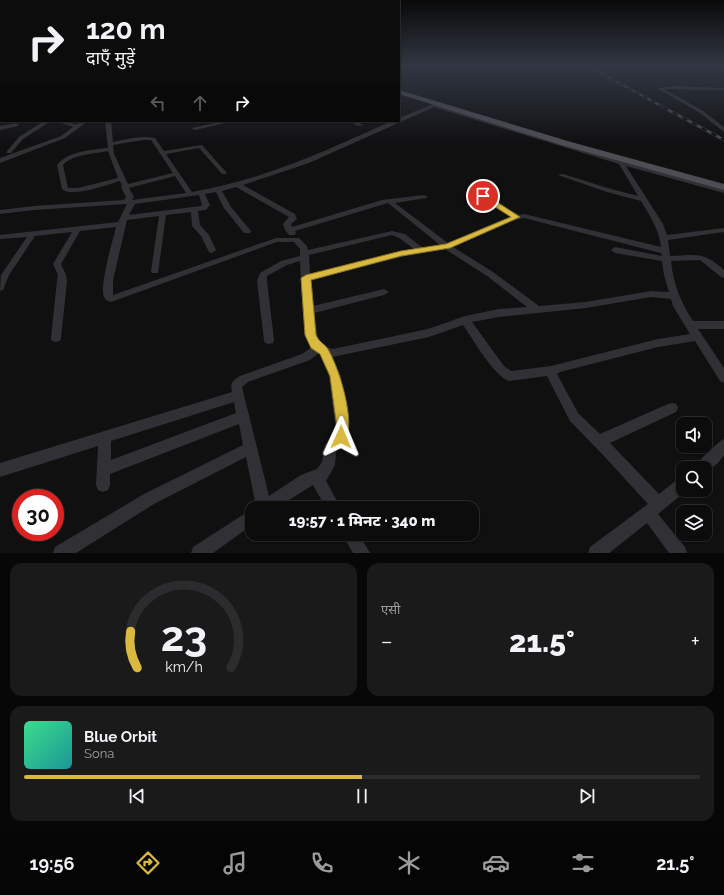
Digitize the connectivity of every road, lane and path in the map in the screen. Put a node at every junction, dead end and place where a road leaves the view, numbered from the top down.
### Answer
1 (400, 92) edge
2 (409, 92) edge
3 (666, 92) edge
4 (442, 104) junction
5 (400, 119) edge
6 (46, 122) edge
7 (60, 122) edge
8 (84, 122) edge
9 (108, 122) edge
10 (225, 122) edge
11 (354, 122) edge
12 (393, 122) edge
13 (16, 124) dead end
14 (360, 125) dead end
15 (78, 126) junction
16 (0, 128) edge
17 (195, 128) dead end
18 (724, 130) edge
19 (110, 147) junction
20 (0, 150) edge
21 (9, 152) junction
22 (19, 153) junction
23 (162, 153) junction
24 (0, 161) edge
25 (621, 163) junction
26 (224, 173) dead end
27 (176, 174) junction
28 (561, 175) dead end
29 (121, 179) junction
30 (724, 182) edge
31 (236, 184) junction
32 (724, 187) edge
33 (124, 188) junction
34 (218, 189) junction
35 (724, 191) edge
36 (201, 192) junction
37 (190, 194) junction
38 (483, 196) dead end
39 (424, 197) dead end
40 (643, 199) junction
41 (389, 201) junction
42 (130, 202) junction
43 (194, 209) junction
44 (0, 212) edge
45 (163, 213) junction
46 (517, 217) junction
47 (123, 221) junction
48 (77, 229) junction
49 (290, 230) junction
50 (724, 230) edge
51 (247, 231) dead end
52 (33, 232) junction
53 (1, 238) edge
54 (664, 238) junction
55 (296, 240) junction
56 (447, 246) junction
57 (212, 250) dead end
58 (421, 250) junction
59 (615, 250) dead end
60 (305, 255) junction
61 (666, 255) junction
62 (155, 272) dead end
63 (724, 275) edge
64 (306, 278) junction
65 (0, 288) edge
66 (384, 292) dead end
67 (674, 296) junction
68 (537, 309) junction
69 (308, 311) junction
70 (465, 320) junction
71 (690, 324) junction
72 (724, 325) edge
73 (698, 337) junction
74 (56, 338) dead end
75 (269, 340) dead end
76 (321, 350) junction
77 (553, 370) junction
78 (724, 378) edge
79 (237, 396) junction
80 (672, 408) dead end
81 (242, 417) junction
82 (105, 437) junction
83 (599, 441) junction
84 (724, 444) edge
85 (250, 448) junction
86 (709, 461) edge
87 (0, 470) edge
88 (103, 470) junction
89 (322, 474) junction
90 (103, 485) dead end
91 (676, 490) edge
92 (259, 501) edge
93 (274, 501) edge
94 (330, 501) edge
95 (653, 509) junction
96 (245, 521) edge
97 (354, 541) edge
98 (61, 553) edge
99 (200, 553) edge
100 (362, 553) edge
101 (596, 553) edge
102 (679, 553) edge

1 - 4 main road
2 - 4 main road
3 - 18 street
4 - 5 street
4 - 25 street
4 - 30 main road
4 - 32 main road
6 - 21 street
7 - 15 street
8 - 15 street
9 - 19 street
10 - 17 street
11 - 14 street
12 - 31 street
13 - 16 street
15 - 22 street
19 - 23 street
19 - 29 street
19 - 29 street
20 - 21 street
21 - 22 street
22 - 24 street
23 - 26 street
23 - 27 street
25 - 35 street
25 - 40 street
27 - 33 street
27 - 37 street
28 - 40 street
29 - 33 street
31 - 34 street
31 - 49 street
33 - 42 street
34 - 36 street
34 - 51 street
36 - 37 street
36 - 43 street
37 - 42 street
38 - 46 street
39 - 41 street
40 - 54 street
41 - 49 street
41 - 56 street
42 - 44 street
42 - 47 street
43 - 45 street
43 - 57 street
45 - 47 street
45 - 62 street
46 - 56 street
46 - 61 street
47 - 48 street
47 - 55 street
48 - 52 street
48 - 74 street
49 - 55 street
50 - 54 street
52 - 53 street
52 - 65 street
54 - 61 street
55 - 60 street
56 - 58 street
56 - 68 street
58 - 60 street
58 - 64 street
59 - 61 street
60 - 64 street
60 - 75 street
61 - 63 street
61 - 67 street
64 - 69 street
66 - 69 street
67 - 68 street
67 - 71 street
68 - 70 street
69 - 76 street
70 - 76 street
70 - 77 street
71 - 72 street
71 - 73 street
73 - 77 street
73 - 78 street
76 - 79 street
76 - 89 street
77 - 83 street
79 - 81 street
79 - 82 street
80 - 83 street
81 - 85 street
81 - 88 street
82 - 87 street
82 - 88 street
83 - 95 street
84 - 86 street
85 - 92 street
85 - 98 street
88 - 90 street
89 - 93 street
89 - 94 street
91 - 95 street
95 - 101 street
95 - 102 street
96 - 99 street
97 - 100 street

